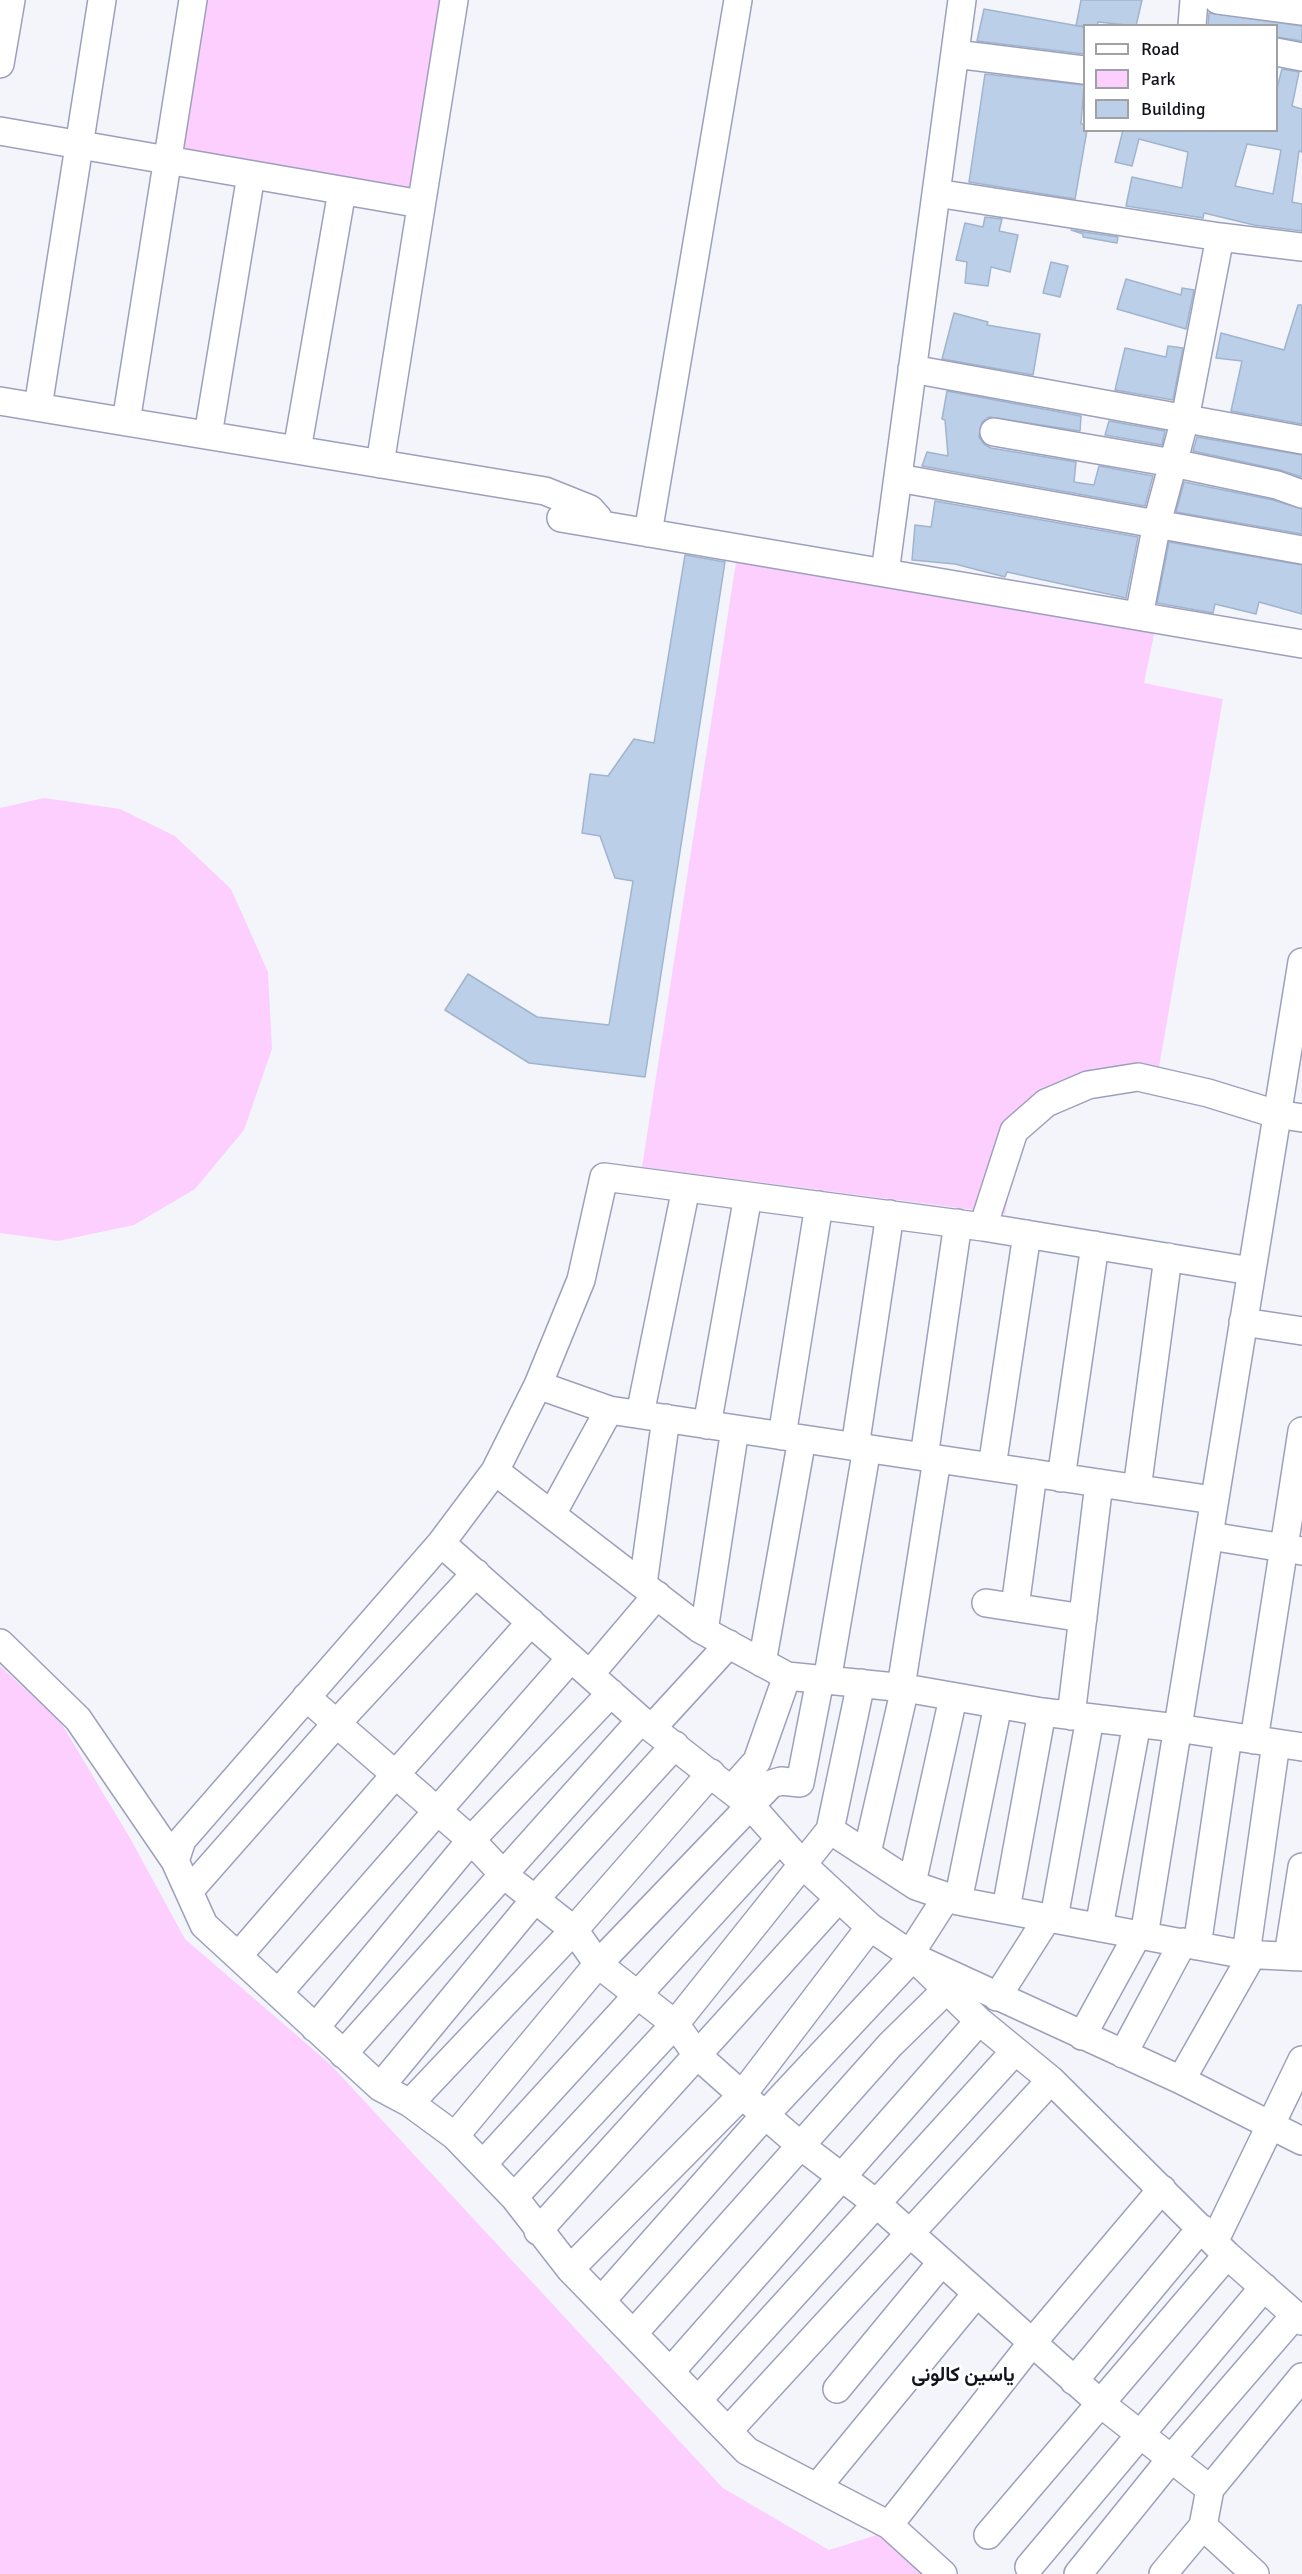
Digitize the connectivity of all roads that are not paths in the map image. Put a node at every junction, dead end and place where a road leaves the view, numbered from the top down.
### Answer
1 (11, 0) edge
2 (102, 0) edge
3 (193, 0) edge
4 (454, 0) edge
5 (738, 0) edge
6 (962, 0) edge
7 (1194, 0) edge
8 (1218, 0) edge
9 (1302, 11) edge
10 (1192, 24) edge
11 (1278, 52) edge
12 (955, 54) junction
13 (1302, 57) edge
14 (0, 64) edge
15 (1083, 70) edge
16 (0, 131) edge
17 (79, 145) junction
18 (168, 160) junction
19 (251, 175) junction
20 (342, 191) junction
21 (936, 193) junction
22 (421, 204) junction
23 (1220, 237) junction
24 (1302, 247) edge
25 (912, 369) junction
26 (0, 401) edge
27 (38, 407) junction
28 (1185, 419) junction
29 (126, 422) junction
30 (994, 432) dead end
31 (208, 435) junction
32 (1302, 440) edge
33 (297, 450) junction
34 (1173, 463) junction
35 (380, 464) junction
36 (898, 478) junction
37 (1302, 494) edge
38 (561, 518) dead end
39 (1157, 523) junction
40 (604, 525) junction
41 (648, 532) junction
42 (1302, 550) edge
43 (885, 573) junction
44 (1139, 616) junction
45 (1302, 644) edge
46 (1302, 962) edge
47 (1289, 1116) edge
48 (686, 1188) junction
49 (748, 1196) junction
50 (819, 1205) junction
51 (890, 1214) junction
52 (970, 1225) junction
53 (1027, 1234) junction
54 (1095, 1245) junction
55 (1168, 1257) junction
56 (1251, 1271) junction
57 (1243, 1322) junction
58 (1302, 1331) edge
59 (538, 1385) junction
60 (609, 1410) junction
61 (639, 1414) junction
62 (666, 1419) junction
63 (707, 1425) junction
64 (735, 1429) junction
65 (1302, 1431) edge
66 (792, 1437) junction
67 (861, 1448) junction
68 (931, 1458) junction
69 (992, 1467) junction
70 (495, 1471) junction
71 (1033, 1473) junction
72 (1061, 1478) junction
73 (1100, 1483) junction
74 (1137, 1489) junction
75 (1213, 1500) junction
76 (552, 1514) junction
77 (1210, 1536) junction
78 (441, 1543) junction
79 (1292, 1550) edge
80 (476, 1573) junction
81 (650, 1590) junction
82 (986, 1602) dead end
83 (1015, 1607) junction
84 (1083, 1618) junction
85 (531, 1622) junction
86 (704, 1631) junction
87 (0, 1643) edge
88 (729, 1644) junction
89 (762, 1663) junction
90 (580, 1666) junction
91 (787, 1676) junction
92 (824, 1680) junction
93 (861, 1683) junction
94 (903, 1688) junction
95 (611, 1693) junction
96 (306, 1697) junction
97 (953, 1698) junction
98 (998, 1705) junction
99 (1042, 1712) junction
100 (1080, 1717) junction
101 (1137, 1723) junction
102 (336, 1724) junction
103 (647, 1724) junction
104 (1177, 1728) junction
105 (1228, 1736) junction
106 (1277, 1743) edge
107 (675, 1745) junction
108 (394, 1776) junction
109 (731, 1789) junction
110 (436, 1812) junction
111 (830, 1830) junction
112 (780, 1839) junction
113 (471, 1840) junction
114 (867, 1853) junction
115 (175, 1862) junction
116 (804, 1866) junction
117 (1302, 1867) edge
118 (504, 1875) junction
119 (912, 1883) junction
120 (189, 1891) junction
121 (536, 1898) junction
122 (839, 1898) junction
123 (952, 1899) junction
124 (1006, 1909) junction
125 (1051, 1918) junction
126 (870, 1927) junction
127 (1099, 1927) junction
128 (574, 1930) junction
129 (1141, 1935) junction
130 (1190, 1944) junction
131 (1249, 1954) junction
132 (911, 1955) junction
133 (238, 1956) junction
134 (1295, 1957) edge
135 (598, 1964) junction
136 (946, 1990) junction
137 (278, 1993) junction
138 (638, 1995) junction
139 (997, 1997) junction
140 (979, 2020) junction
141 (675, 2024) junction
142 (315, 2028) junction
143 (1082, 2036) junction
144 (1015, 2051) junction
145 (343, 2054) junction
146 (1123, 2054) junction
147 (698, 2056) junction
148 (1302, 2060) edge
149 (1051, 2080) junction
150 (1181, 2080) junction
151 (380, 2087) junction
152 (742, 2095) junction
153 (410, 2103) junction
154 (765, 2115) junction
155 (1272, 2126) junction
156 (455, 2136) junction
157 (1302, 2141) edge
158 (801, 2146) junction
159 (483, 2164) junction
160 (842, 2175) junction
161 (1162, 2188) junction
162 (514, 2197) junction
163 (877, 2204) junction
164 (538, 2231) junction
165 (909, 2234) junction
166 (1214, 2241) junction
167 (941, 2263) junction
168 (570, 2269) junction
169 (1264, 2288) junction
170 (976, 2294) junction
171 (601, 2301) junction
172 (1299, 2318) edge
173 (633, 2334) junction
174 (1031, 2344) junction
175 (670, 2372) junction
176 (1302, 2377) edge
177 (1074, 2381) junction
178 (837, 2389) dead end
179 (698, 2400) junction
180 (1100, 2403) junction
181 (728, 2431) junction
182 (1138, 2434) junction
183 (1170, 2460) junction
184 (818, 2486) junction
185 (1210, 2489) junction
186 (889, 2525) junction
187 (1203, 2526) junction
188 (988, 2535) dead end
189 (1029, 2567) dead end
190 (943, 2574) edge
191 (1078, 2574) edge
192 (1163, 2574) edge
193 (1255, 2574) edge

1 - 14 street
2 - 17 street
3 - 18 street
4 - 22 street
5 - 41 street
6 - 12 street
7 - 10 street
8 - 9 street
11 - 13 street
12 - 15 street
12 - 21 street
16 - 17 street
17 - 18 street
17 - 27 street
18 - 19 street
18 - 29 street
19 - 20 street
19 - 31 street
20 - 22 street
20 - 33 street
21 - 23 street
21 - 25 street
22 - 35 street
23 - 24 street
23 - 28 street
25 - 28 street
25 - 36 street
26 - 27 street
27 - 29 street
28 - 32 street
28 - 34 street
29 - 31 street
30 - 34 street
31 - 33 street
33 - 35 street
34 - 37 street
34 - 39 street
35 - 40 street
36 - 39 street
36 - 43 street
38 - 40 street
39 - 42 street
39 - 44 street
40 - 41 street
41 - 43 street
43 - 44 street
44 - 45 street
46 - 47 street
47 - 52 street
47 - 56 street
48 - 49 street
48 - 59 street
48 - 61 street
49 - 50 street
49 - 63 street
50 - 51 street
50 - 66 street
51 - 52 street
51 - 67 street
52 - 53 street
52 - 68 street
53 - 54 street
53 - 69 street
54 - 55 street
54 - 72 street
55 - 56 street
55 - 74 street
56 - 57 street
57 - 58 street
57 - 75 street
59 - 60 street
59 - 70 street
60 - 61 street
60 - 76 street
61 - 62 street
62 - 63 street
62 - 81 street
63 - 64 street
64 - 66 street
64 - 86 street
65 - 79 street
66 - 67 street
66 - 89 street
67 - 68 street
67 - 92 street
68 - 69 street
68 - 94 street
69 - 71 street
70 - 76 street
70 - 78 street
71 - 72 street
71 - 83 street
72 - 73 street
73 - 74 street
73 - 84 street
74 - 75 street
75 - 77 street
76 - 81 street
77 - 79 street
77 - 104 street
78 - 80 street
78 - 96 street
79 - 106 street
80 - 85 street
80 - 102 street
81 - 86 street
81 - 90 street
82 - 83 street
83 - 84 street
84 - 100 street
85 - 90 street
85 - 108 street
86 - 88 street
87 - 115 street
88 - 89 street
88 - 103 street
89 - 91 street
90 - 95 street
90 - 110 street
91 - 92 street
91 - 109 street
92 - 93 street
92 - 109 street
93 - 94 street
93 - 111 street
94 - 97 street
94 - 114 street
95 - 103 street
95 - 113 street
96 - 102 street
96 - 115 street
97 - 98 street
97 - 119 street
98 - 99 street
98 - 123 street
99 - 100 street
99 - 124 street
100 - 101 street
100 - 125 street
101 - 104 street
101 - 127 street
102 - 108 street
102 - 120 street
103 - 107 street
103 - 118 street
104 - 105 street
104 - 129 street
105 - 106 street
105 - 130 street
106 - 131 street
107 - 109 street
107 - 121 street
108 - 110 street
108 - 133 street
109 - 112 street
109 - 128 street
109 - 135 street
110 - 113 street
110 - 137 street
111 - 114 street
111 - 116 street
112 - 116 street
112 - 138 street
113 - 118 street
113 - 142 street
114 - 119 street
115 - 120 street
116 - 122 street
116 - 141 street
117 - 134 street
118 - 121 street
118 - 145 street
119 - 123 street
120 - 133 street
121 - 128 street
121 - 151 street
122 - 126 street
122 - 147 street
123 - 124 street
123 - 132 street
124 - 125 street
125 - 127 street
125 - 139 street
126 - 132 street
126 - 152 street
127 - 129 street
128 - 135 street
128 - 153 street
129 - 130 street
129 - 143 street
130 - 131 street
130 - 146 street
131 - 134 street
131 - 150 street
132 - 136 street
132 - 139 street
132 - 154 street
133 - 137 street
135 - 138 street
135 - 156 street
136 - 140 street
136 - 158 street
137 - 142 street
138 - 141 street
138 - 159 street
139 - 143 street
140 - 144 street
140 - 160 street
141 - 147 street
141 - 162 street
142 - 145 street
143 - 146 street
144 - 149 street
144 - 163 street
145 - 151 street
146 - 150 street
147 - 152 street
147 - 164 street
148 - 155 street
149 - 161 street
149 - 165 street
150 - 155 street
151 - 153 street
152 - 154 street
152 - 168 street
153 - 156 street
154 - 158 street
154 - 171 street
155 - 157 street
155 - 166 street
156 - 159 street
158 - 160 street
158 - 173 street
159 - 162 street
160 - 163 street
160 - 175 street
161 - 166 street
161 - 174 street
162 - 164 street
163 - 165 street
163 - 179 street
164 - 168 street
165 - 167 street
165 - 181 street
166 - 169 street
166 - 177 street
166 - 180 street
167 - 170 street
167 - 178 street
168 - 171 street
169 - 172 street
169 - 182 street
170 - 174 street
170 - 184 street
171 - 173 street
172 - 183 street
173 - 175 street
174 - 177 street
174 - 186 street
175 - 179 street
176 - 185 street
177 - 180 street
179 - 181 street
180 - 182 street
180 - 188 street
181 - 184 street
182 - 183 street
182 - 189 street
183 - 185 street
183 - 191 street
184 - 186 street
185 - 187 street
186 - 190 street
187 - 192 street
187 - 193 street

